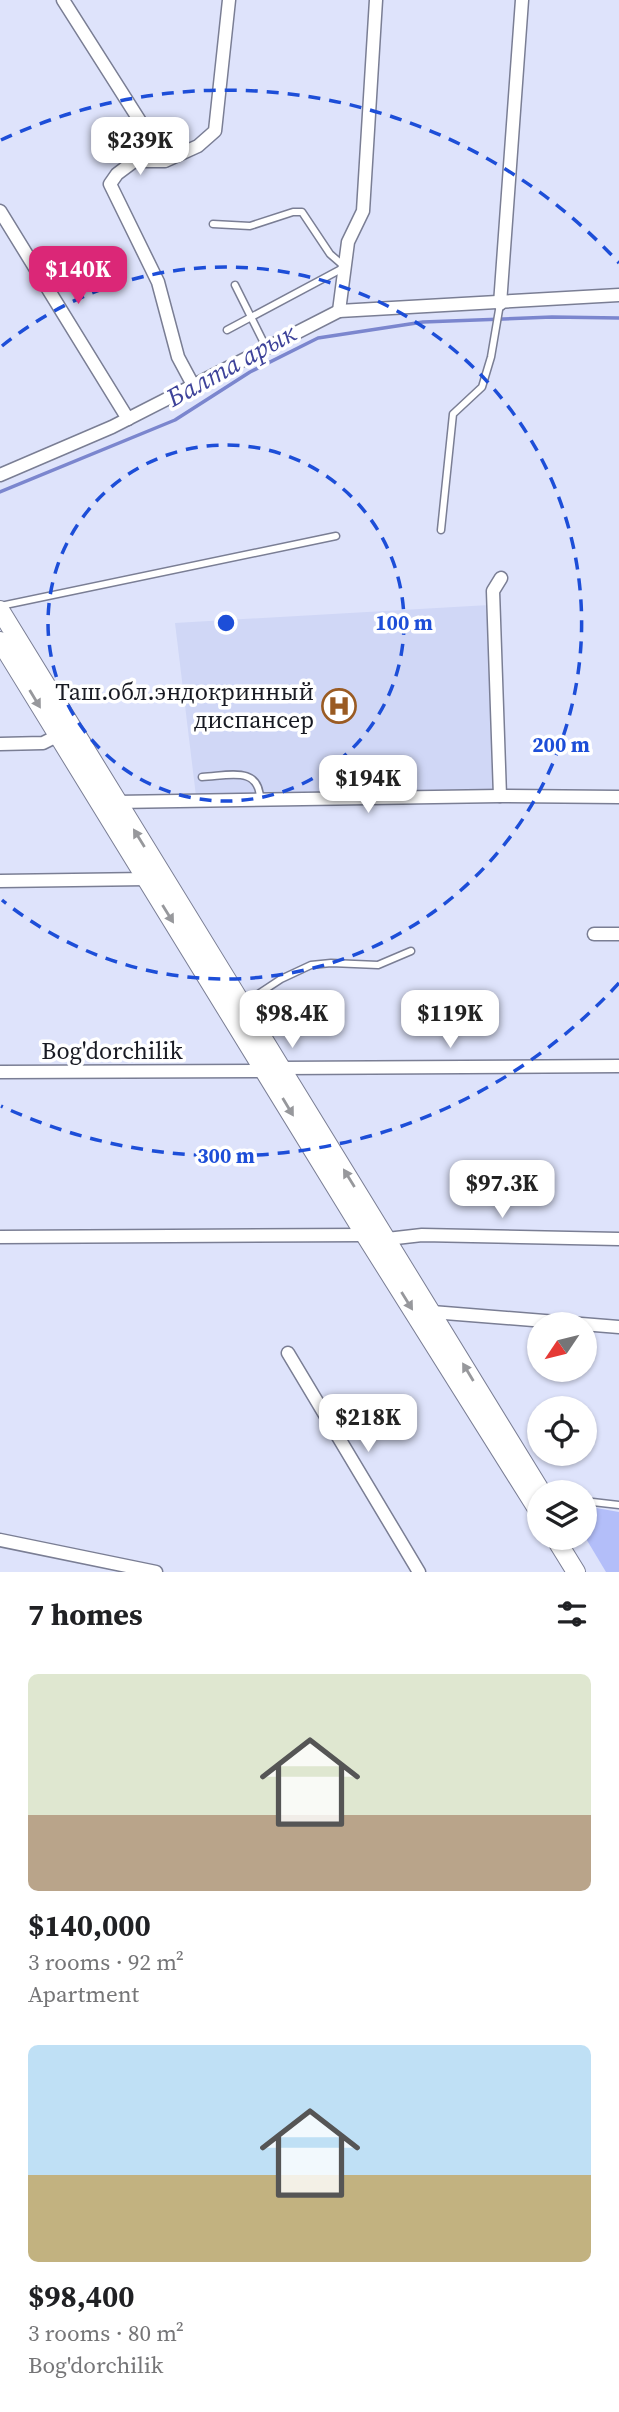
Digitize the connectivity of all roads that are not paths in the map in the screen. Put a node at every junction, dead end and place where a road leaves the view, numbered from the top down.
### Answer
1 (63, 0) edge
2 (229, 0) edge
3 (376, 0) edge
4 (522, 0) edge
5 (134, 161) junction
6 (0, 211) edge
7 (214, 224) dead end
8 (345, 267) junction
9 (235, 285) dead end
10 (619, 295) edge
11 (500, 303) junction
12 (339, 311) junction
13 (227, 330) dead end
14 (266, 347) junction
15 (193, 385) junction
16 (128, 419) junction
17 (0, 475) edge
18 (441, 530) dead end
19 (336, 536) dead end
20 (501, 578) dead end
21 (0, 608) edge
22 (0, 641) edge
23 (57, 736) junction
24 (0, 744) edge
25 (202, 777) dead end
26 (500, 796) junction
27 (619, 797) edge
28 (260, 800) junction
29 (117, 803) junction
30 (147, 879) junction
31 (0, 881) edge
32 (594, 934) dead end
33 (619, 934) edge
34 (411, 951) dead end
35 (242, 1005) junction
36 (619, 1066) edge
37 (273, 1069) junction
38 (0, 1072) edge
39 (365, 1234) junction
40 (0, 1237) edge
41 (387, 1239) junction
42 (619, 1239) edge
43 (432, 1312) junction
44 (619, 1327) edge
45 (288, 1353) dead end
46 (534, 1480) edge
47 (527, 1494) edge
48 (597, 1502) edge
49 (619, 1505) edge
50 (0, 1540) edge
51 (562, 1550) edge
52 (576, 1550) edge
53 (156, 1572) edge
54 (419, 1572) edge
55 (576, 1572) edge
56 (590, 1572) edge

1 - 5 street
2 - 5 street
3 - 8 street
4 - 11 street
5 - 15 street
6 - 16 street
7 - 8 lane
8 - 12 street
8 - 13 lane
9 - 14 lane
10 - 11 street
11 - 12 street
11 - 18 lane
12 - 14 street
14 - 15 street
15 - 16 street
16 - 17 street
19 - 21 lane
20 - 26 street
21 - 29 main road
22 -> 23 main road
23 - 24 street
23 - 30 main road
25 - 28 lane
26 - 27 street
26 - 28 street
28 - 29 street
35 -> 29 main road
30 - 31 street
30 -> 37 main road
32 - 33 street
34 - 35 lane
35 - 37 main road
36 - 37 street, Bog'dorchilik
37 - 38 street, Bog'dorchilik
37 -> 39 main road
41 -> 37 main road
39 - 40 street
39 -> 47 main road
41 - 42 street
41 - 43 main road
43 - 44 street
46 -> 43 main road
45 - 54 street
48 - 49 lane
50 - 53 street
51 - 55 main road
52 - 56 main road

